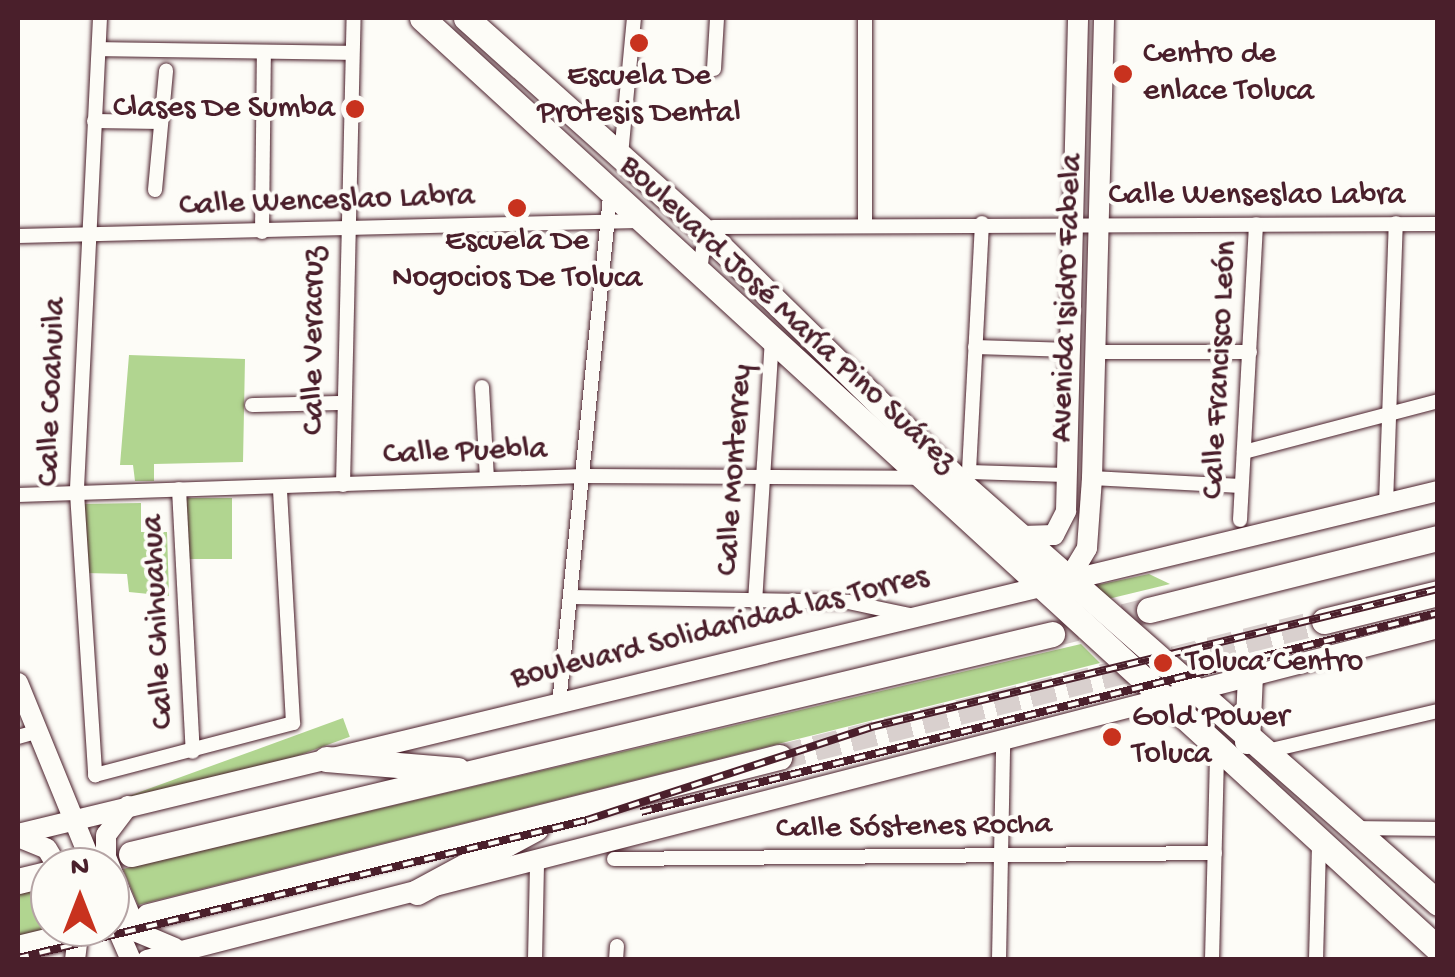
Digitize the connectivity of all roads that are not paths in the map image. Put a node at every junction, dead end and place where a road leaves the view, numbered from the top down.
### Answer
1 (100, 18) edge
2 (354, 18) edge
3 (422, 18) edge
4 (466, 18) edge
5 (634, 18) edge
6 (718, 18) edge
7 (865, 18) edge
8 (1078, 18) edge
9 (1104, 18) edge
10 (99, 49) junction
11 (264, 52) junction
12 (352, 53) junction
13 (714, 69) dead end
14 (166, 71) dead end
15 (94, 122) junction
16 (161, 122) junction
17 (621, 155) junction
18 (156, 190) dead end
19 (610, 197) junction
20 (638, 221) junction
21 (982, 223) junction
22 (1076, 223) junction
23 (1396, 223) junction
24 (606, 224) junction
25 (865, 224) junction
26 (1256, 224) junction
27 (1438, 224) edge
28 (1104, 225) junction
29 (343, 228) junction
30 (262, 232) junction
31 (705, 232) junction
32 (18, 236) edge
33 (88, 236) junction
34 (700, 278) junction
35 (772, 341) junction
36 (975, 346) junction
37 (1071, 350) junction
38 (1099, 352) junction
39 (1250, 352) junction
40 (482, 386) dead end
41 (1438, 401) edge
42 (342, 403) junction
43 (252, 405) dead end
44 (1388, 414) junction
45 (1244, 452) junction
46 (1066, 475) junction
47 (584, 476) junction
48 (764, 476) junction
49 (914, 478) junction
50 (1092, 478) junction
51 (487, 479) junction
52 (343, 485) junction
53 (1240, 486) junction
54 (280, 487) junction
55 (179, 490) junction
56 (1438, 491) edge
57 (77, 493) junction
58 (18, 495) edge
59 (1386, 504) junction
60 (1240, 520) dead end
61 (1022, 536) junction
62 (1438, 538) edge
63 (1071, 575) junction
64 (1034, 584) junction
65 (1438, 594) edge
66 (571, 598) junction
67 (756, 602) junction
68 (1149, 610) tunnel mouth
69 (914, 616) junction
70 (1324, 621) tunnel mouth
71 (1438, 628) edge
72 (1052, 634) tunnel mouth
73 (1250, 676) junction
74 (18, 684) edge
75 (1189, 691) junction
76 (1161, 700) junction
77 (559, 704) junction
78 (1438, 711) edge
79 (26, 734) edge
80 (1004, 745) junction
81 (1255, 747) junction
82 (194, 752) junction
83 (1217, 754) junction
84 (778, 757) tunnel mouth
85 (326, 759) junction
86 (498, 768) junction
87 (595, 803) junction
88 (128, 806) junction
89 (76, 818) junction
90 (1349, 828) junction
91 (1438, 830) edge
92 (18, 836) edge
93 (43, 847) edge
94 (87, 847) edge
95 (1319, 848) junction
96 (1215, 853) junction
97 (131, 854) dead end
98 (1000, 854) junction
99 (614, 859) dead end
100 (536, 862) junction
101 (417, 892) junction
102 (1438, 903) edge
103 (148, 916) dead end
104 (1438, 949) edge
105 (181, 955) edge
106 (147, 960) edge
107 (535, 960) edge
108 (1000, 960) edge
109 (1212, 960) edge
110 (1316, 960) edge

1 - 10 street, Calle Coahuila
2 - 12 street, Calle Veracruz
3 - 19 highway, Boulevard José María Pino Suárez
4 - 17 highway, Boulevard José María Pino Suárez
5 - 17 street
6 - 13 street
7 - 25 street
8 - 22 main road, Avenida Isidro Fabela
9 - 28 main road, Avenida Isidro Fabela
10 - 11 street
10 - 15 street, Calle Coahuila
11 - 12 street
11 - 30 street
12 - 29 street, Calle Veracruz
14 - 16 street
15 - 16 street
15 - 33 street, Calle Coahuila
16 - 18 street
17 - 31 highway, Boulevard José María Pino Suárez
19 - 20 highway, Boulevard José María Pino Suárez
19 - 24 street
20 - 24 street, Calle Wenceslao Labra
20 - 34 highway, Boulevard José María Pino Suárez
21 - 22 street, Calle Wenseslao Labra
21 - 25 street, Calle Wenseslao Labra
21 - 36 street
22 - 28 street, Calle Wenseslao Labra
22 - 37 main road, Avenida Isidro Fabela
23 - 26 street, Calle Wenseslao Labra
23 - 27 street, Calle Wenseslao Labra
23 - 44 street
24 - 29 street, Calle Wenceslao Labra
24 - 47 street
25 - 31 street, Calle Wenseslao Labra
26 - 28 street, Calle Wenseslao Labra
26 - 39 street, Calle Francisco León
28 - 38 main road, Avenida Isidro Fabela
29 - 30 street, Calle Wenceslao Labra
29 - 42 street, Calle Veracruz
30 - 33 street, Calle Wenceslao Labra
31 - 34 street
31 - 61 highway, Boulevard José María Pino Suárez
32 - 33 street, Calle Wenceslao Labra
33 - 57 street, Calle Coahuila
34 - 35 highway, Boulevard José María Pino Suárez
35 - 48 street, Calle Monterrey
35 - 49 highway, Boulevard José María Pino Suárez
36 - 37 street
36 - 46 street
37 - 46 main road, Avenida Isidro Fabela
38 - 39 street
38 - 50 main road, Avenida Isidro Fabela
39 - 45 street, Calle Francisco León
40 - 51 street
41 - 44 street
42 - 43 street
42 - 52 street, Calle Veracruz
44 - 45 street
44 - 59 street
45 - 53 street, Calle Francisco León
46 - 61 main road, Avenida Isidro Fabela
47 - 48 street, Calle Puebla
47 - 51 street, Calle Puebla
47 - 66 street
48 - 49 street, Calle Puebla
48 - 67 street, Calle Monterrey
49 - 64 highway, Boulevard José María Pino Suárez
50 - 53 street
50 - 63 main road, Avenida Isidro Fabela
51 - 52 street, Calle Puebla
52 - 54 street, Calle Puebla
53 - 60 street, Calle Francisco León
54 - 55 street, Calle Puebla
54 - 82 street
55 - 57 street, Calle Puebla
55 - 82 street, Calle Chihuahua
56 - 59 main road, Boulevard Solidaridad las Torres
57 - 58 street, Calle Puebla
57 - 82 street, Calle Coahuila
59 - 63 main road, Boulevard Solidaridad las Torres
61 - 63 highway, Boulevard José María Pino Suárez
62 - 68 highway
63 - 64 main road, Boulevard Solidaridad las Torres
63 - 75 highway, Boulevard José María Pino Suárez
64 - 69 main road, Boulevard Solidaridad las Torres
64 - 76 highway, Boulevard José María Pino Suárez
65 - 70 highway
66 - 67 street
66 - 77 street
67 - 69 street
69 - 77 main road, Boulevard Solidaridad las Torres
71 - 73 main road
72 - 86 highway
73 - 75 main road
73 - 81 highway
74 - 79 main road
75 - 76 main road
75 - 81 highway, Boulevard José María Pino Suárez
76 - 80 main road
76 - 83 highway, Boulevard José María Pino Suárez
77 - 85 main road, Boulevard Solidaridad las Torres
78 - 81 street
79 - 89 main road
80 - 98 street
80 - 100 main road
81 - 90 highway, Boulevard José María Pino Suárez
83 - 95 highway, Boulevard José María Pino Suárez
83 - 96 street
84 - 87 highway
85 - 86 highway
85 - 88 main road, Boulevard Solidaridad las Torres
86 - 97 highway
87 - 101 highway
87 - 103 highway
88 - 89 main road, Boulevard Solidaridad las Torres
88 - 105 main road
89 - 92 main road, Boulevard Solidaridad las Torres
89 - 94 main road
90 - 91 street
90 - 102 highway, Boulevard José María Pino Suárez
92 - 93 main road
95 - 104 highway, Boulevard José María Pino Suárez
95 - 110 street
96 - 98 street, Calle Sóstenes Rocha
96 - 109 street
98 - 99 street, Calle Sóstenes Rocha
98 - 108 street
100 - 101 main road
100 - 107 street
101 - 105 main road
105 - 106 main road

